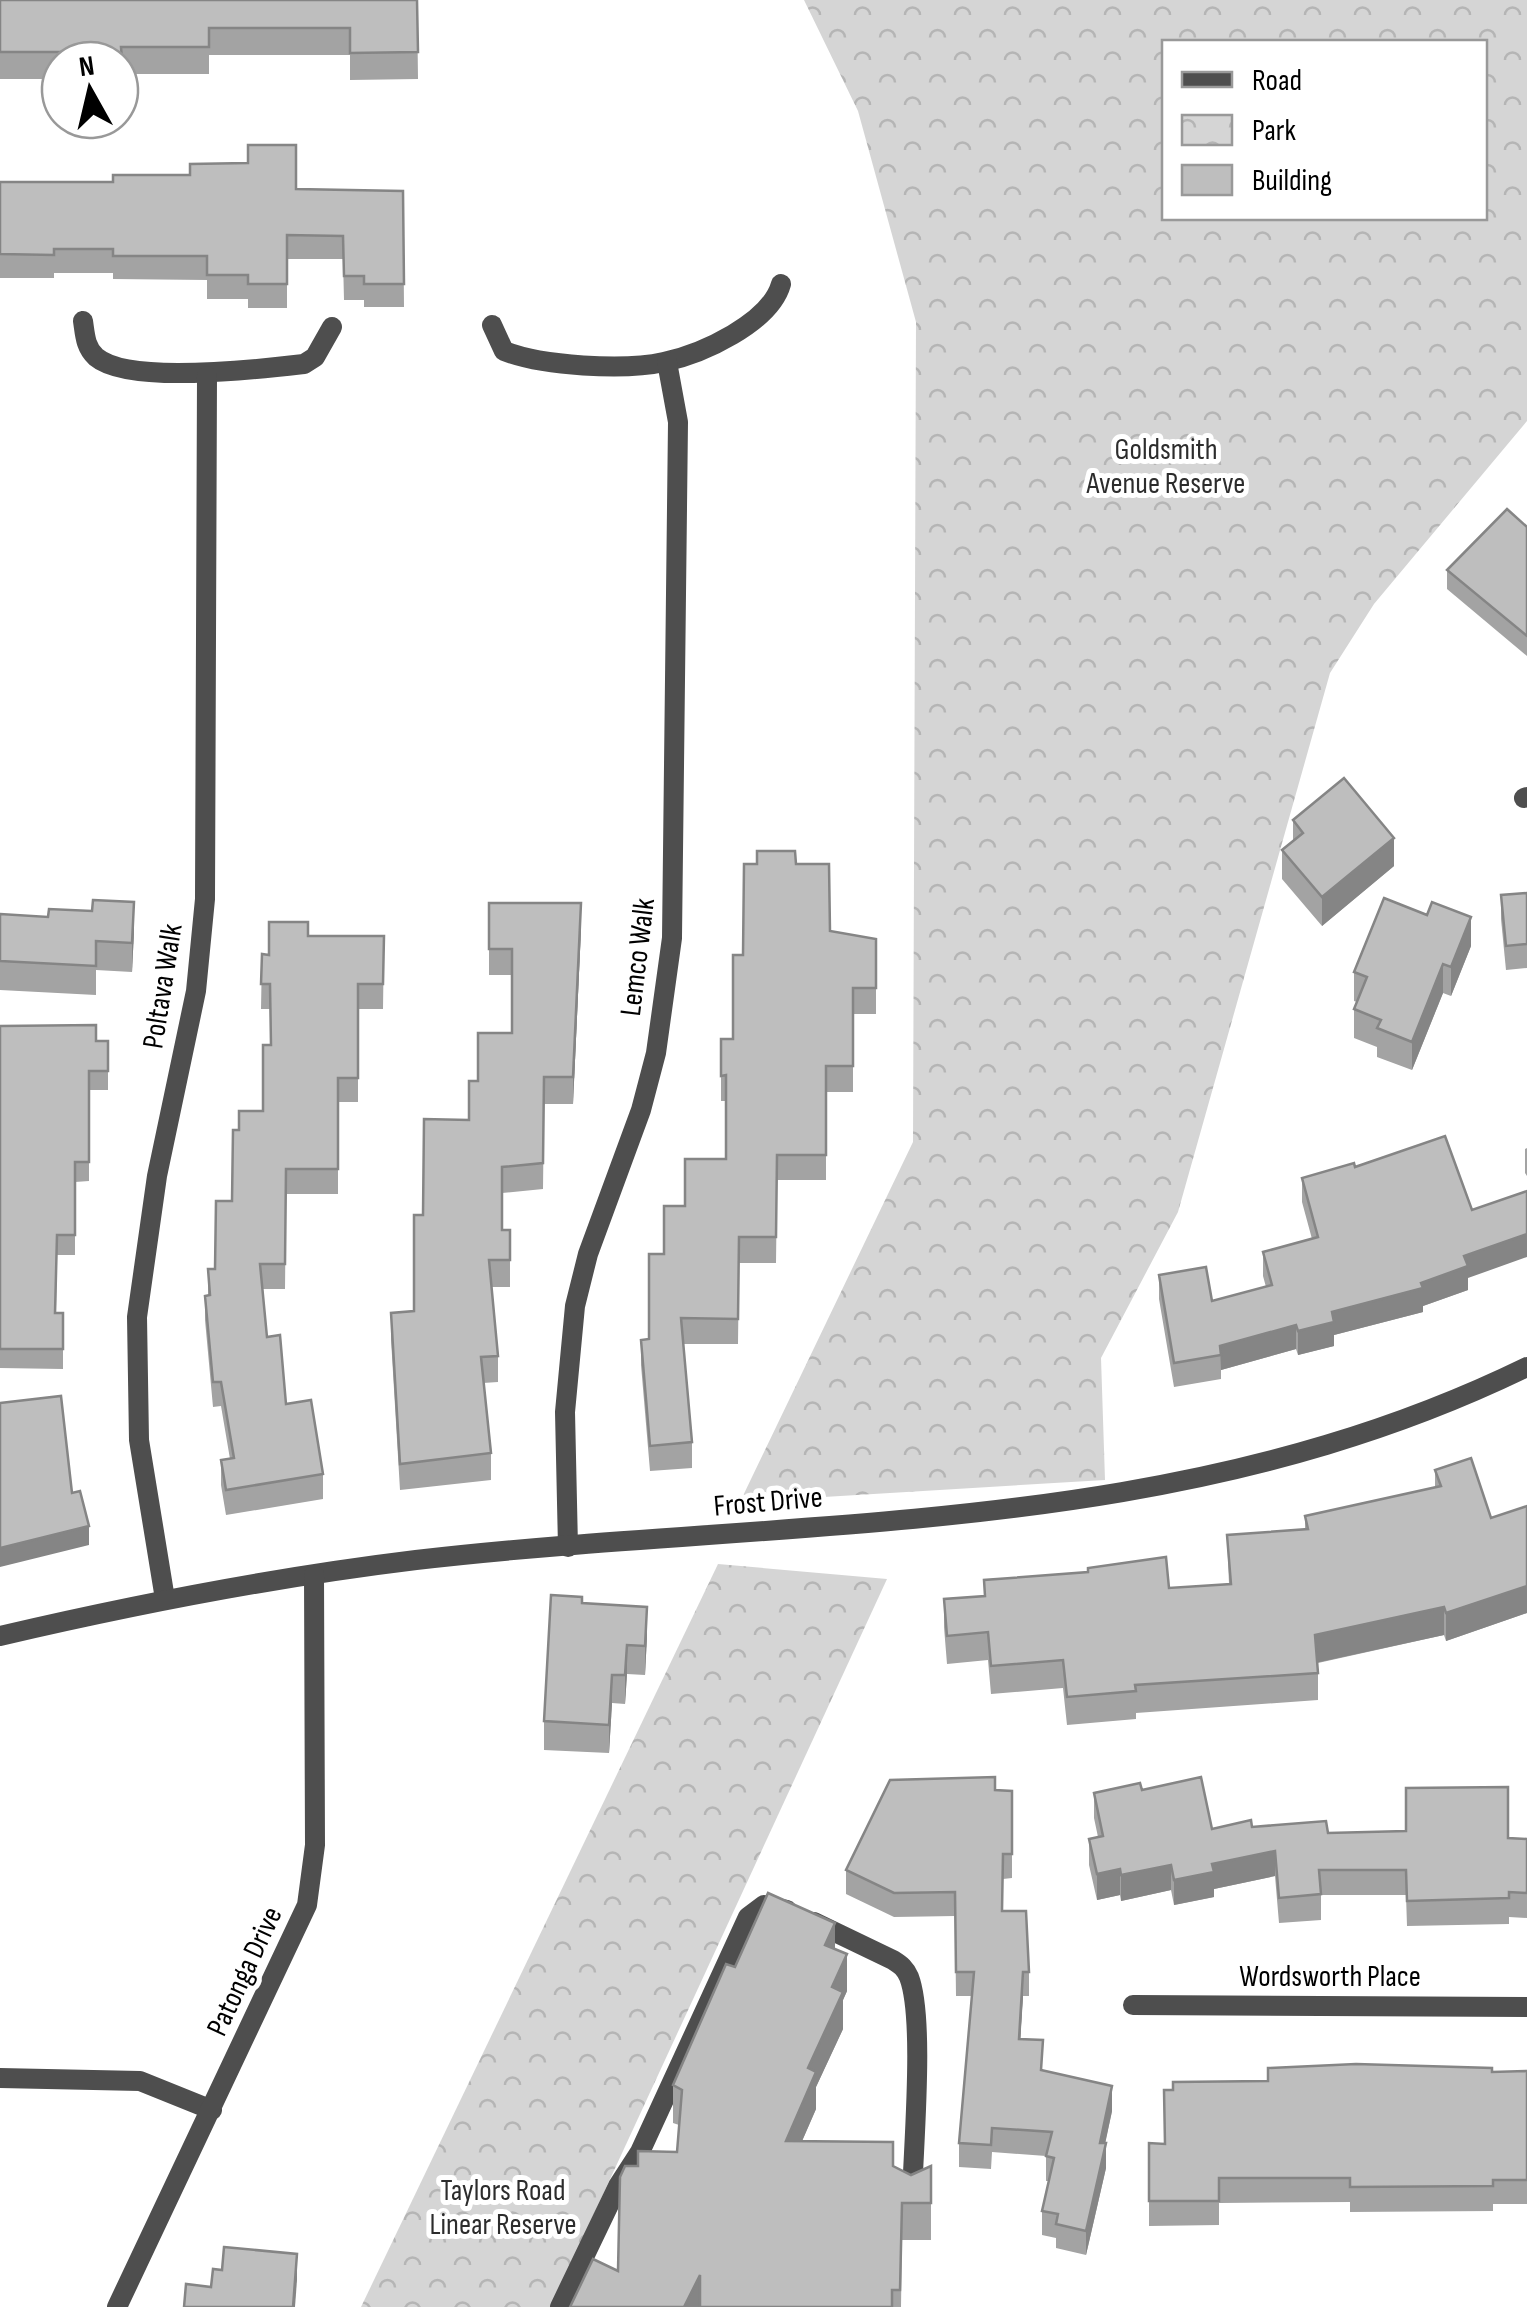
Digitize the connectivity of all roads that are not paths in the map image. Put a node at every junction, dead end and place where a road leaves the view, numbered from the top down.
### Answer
1 (781, 284) dead end
2 (84, 321) dead end
3 (492, 325) dead end
4 (332, 326) dead end
5 (667, 362) junction
6 (207, 376) junction
7 (1527, 1366) edge
8 (568, 1547) junction
9 (314, 1574) junction
10 (165, 1599) junction
11 (0, 1636) edge
12 (1133, 2005) dead end
13 (1527, 2006) edge
14 (0, 2078) edge
15 (212, 2110) junction
16 (912, 2200) edge
17 (116, 2307) edge
18 (560, 2307) edge

1 - 5 street
2 - 6 street
3 - 5 street
4 - 6 street
5 - 8 street, Lemco Walk
6 - 10 street, Poltava Walk
7 - 8 street, Frost Drive
8 - 9 street, Frost Drive
9 - 10 street, Frost Drive
9 - 15 street, Patonga Drive
10 - 11 street, Frost Drive
12 - 13 street, Wordsworth Place
14 - 15 street
15 - 17 street, Patonga Drive
16 - 18 street

